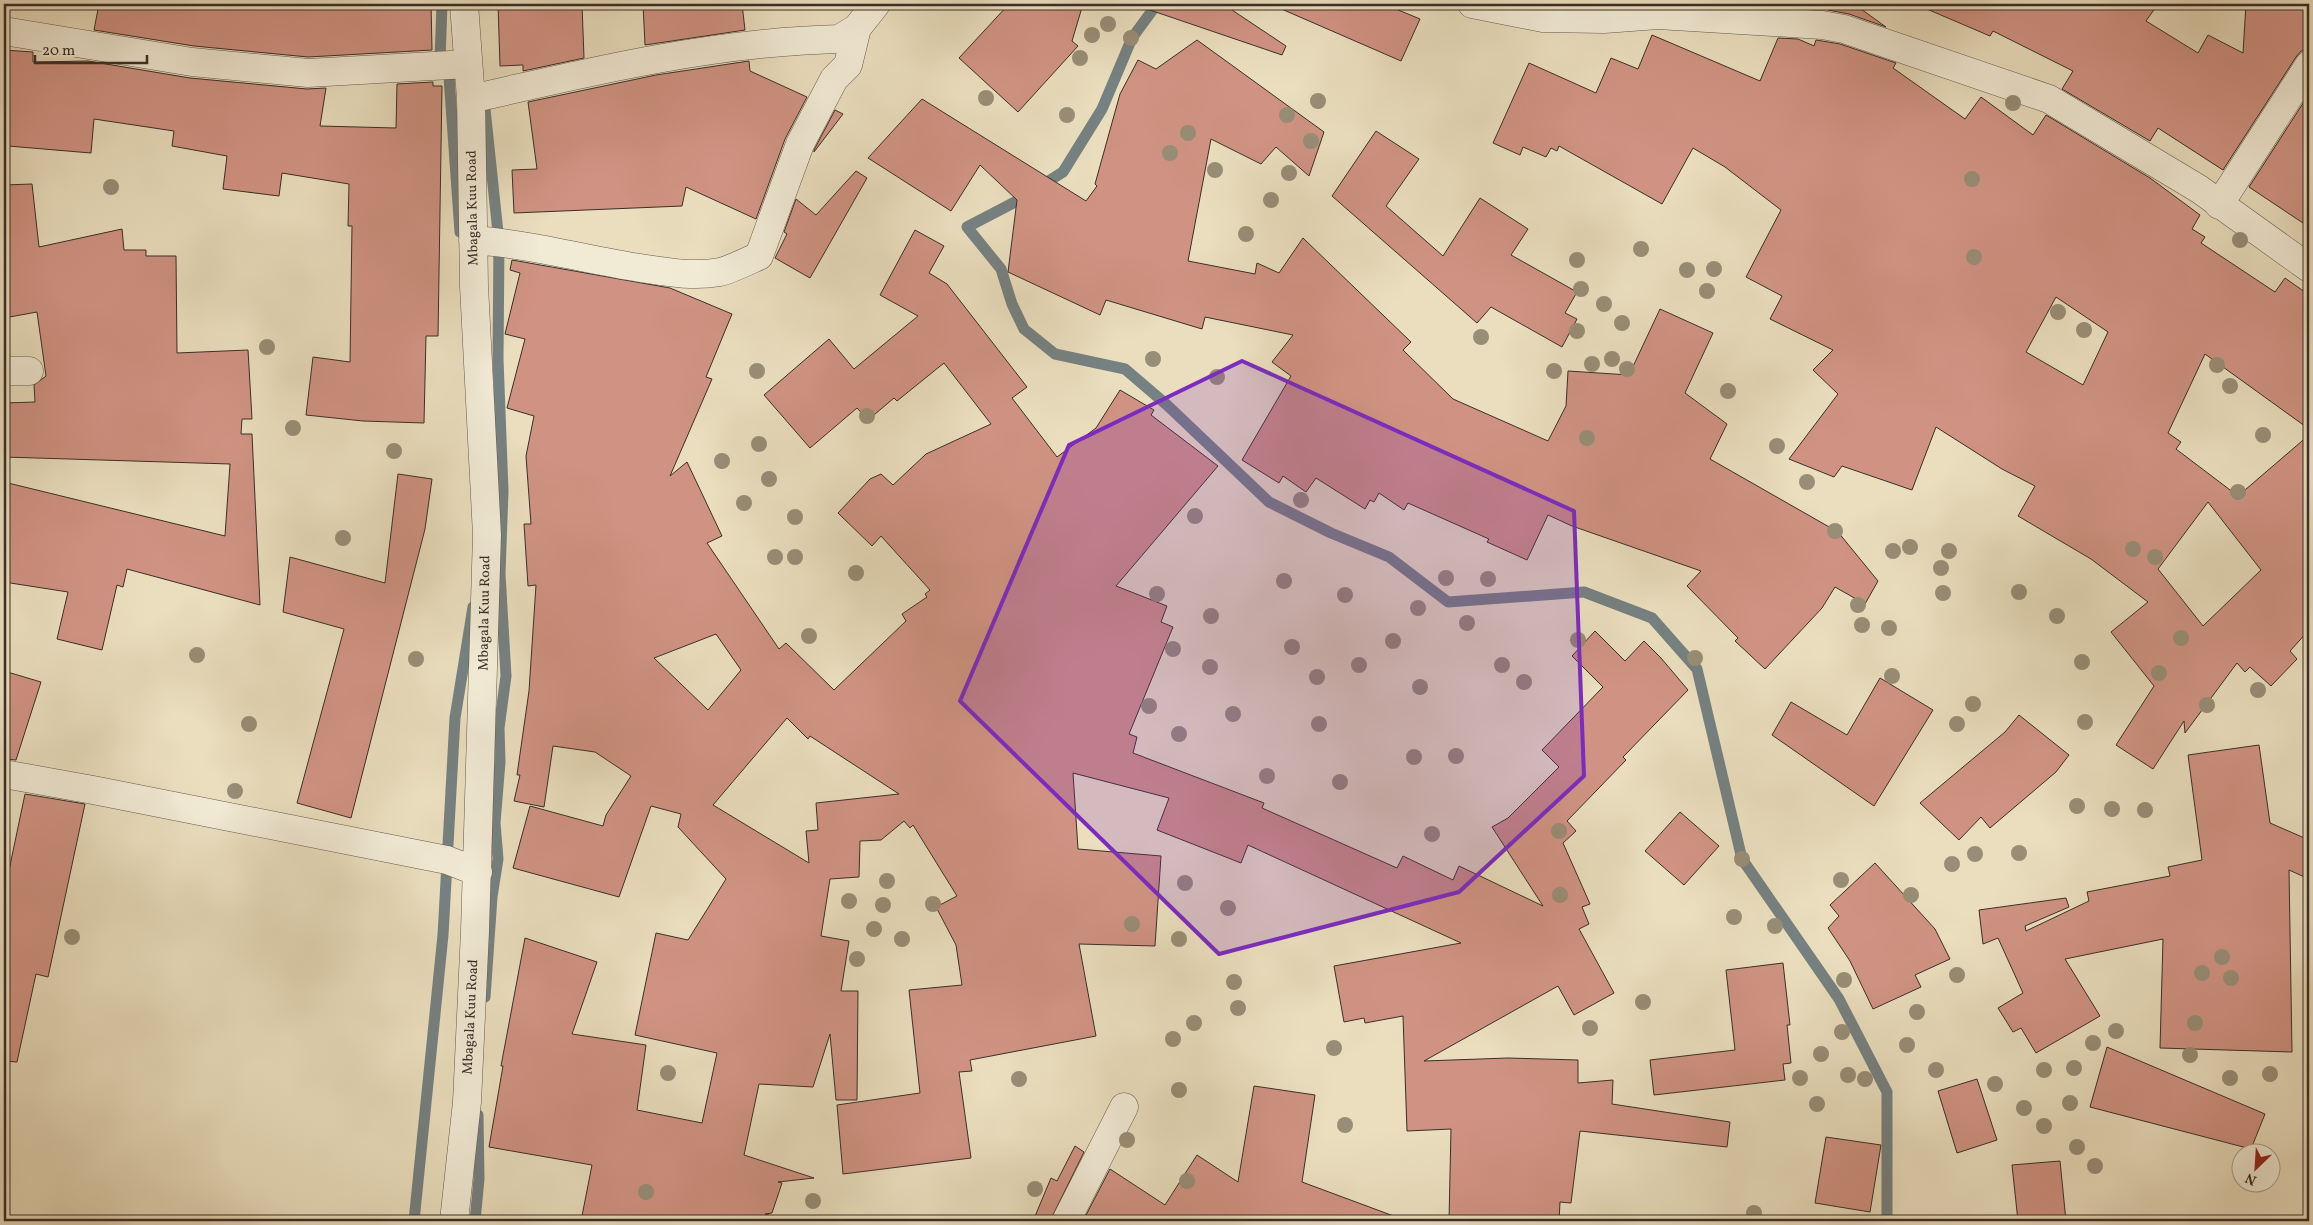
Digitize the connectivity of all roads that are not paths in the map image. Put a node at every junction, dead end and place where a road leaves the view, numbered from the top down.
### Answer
1 (464, 4) edge
2 (876, 4) edge
3 (1472, 4) edge
4 (857, 28) junction
5 (4, 31) edge
6 (468, 64) junction
7 (2309, 65) edge
8 (471, 99) junction
9 (2219, 205) junction
10 (473, 240) junction
11 (2309, 268) edge
12 (4, 774) edge
13 (478, 872) junction
14 (1124, 1107) dead end
15 (454, 1221) edge
16 (1066, 1221) edge

1 - 6 street, Mbagala Kuu Road
2 - 4 street
3 - 9 street
4 - 8 street
4 - 10 street
5 - 6 street
6 - 8 street, Mbagala Kuu Road
7 - 9 street
8 - 10 street, Mbagala Kuu Road
9 - 11 street
10 - 13 street, Mbagala Kuu Road
12 - 13 street
13 - 15 street, Mbagala Kuu Road
14 - 16 street

